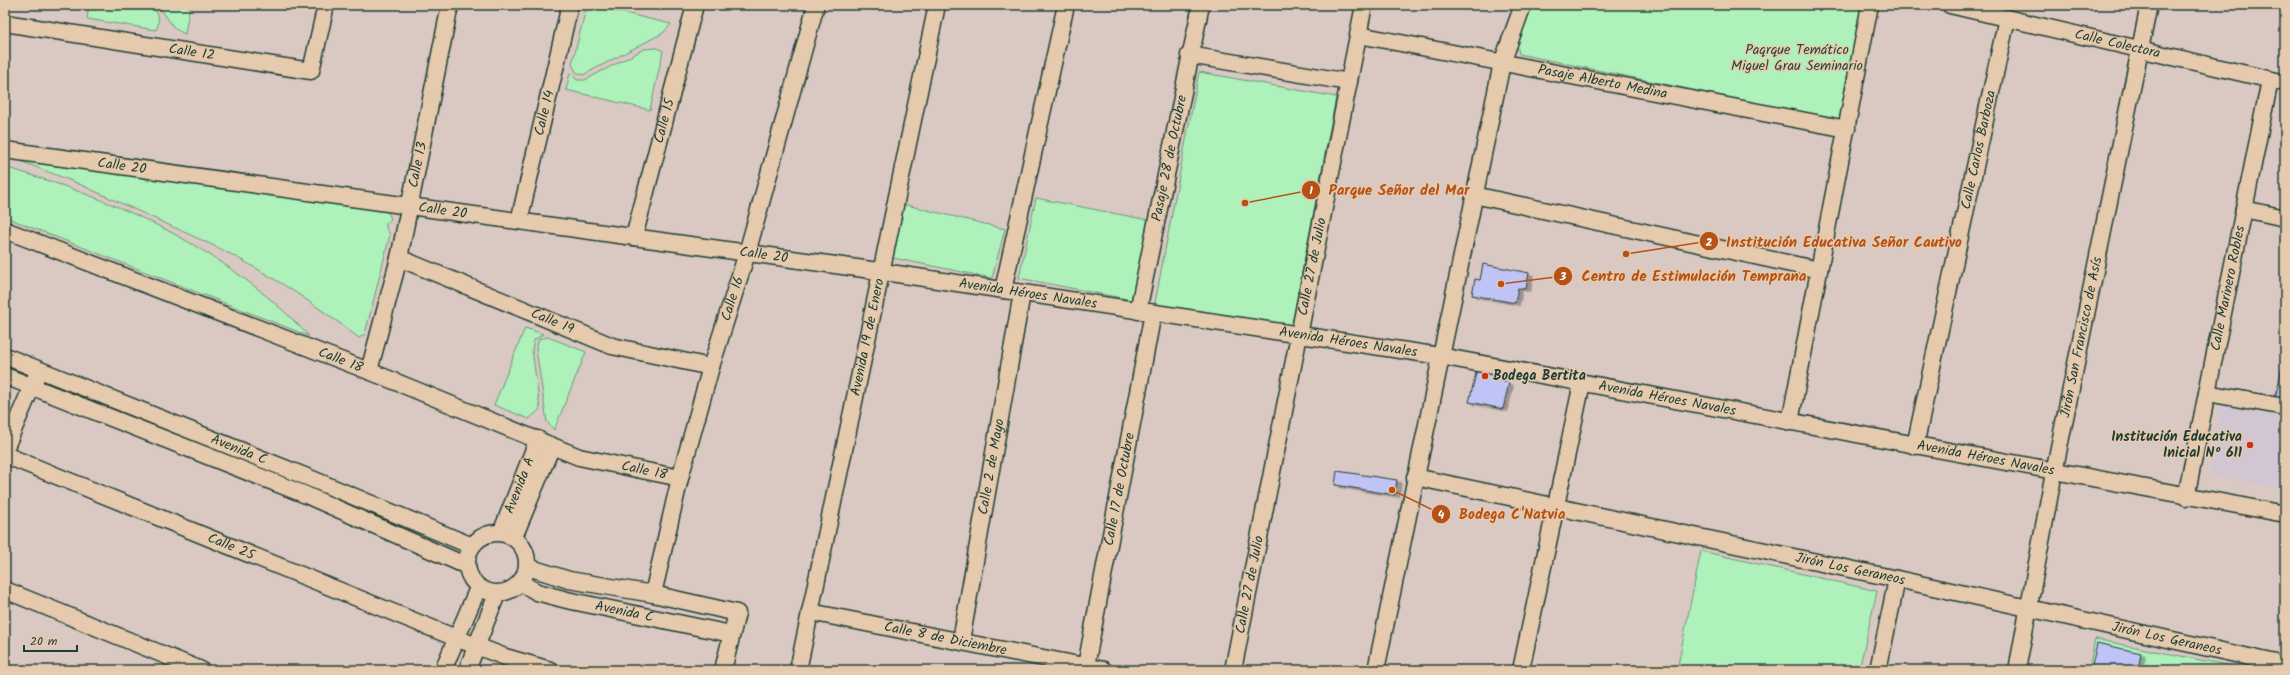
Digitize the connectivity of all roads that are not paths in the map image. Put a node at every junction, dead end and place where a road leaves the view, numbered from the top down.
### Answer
1 (326, 5) edge
2 (450, 5) edge
3 (570, 5) edge
4 (695, 5) edge
5 (816, 5) edge
6 (937, 5) edge
7 (1066, 5) edge
8 (1201, 5) edge
9 (1364, 5) edge
10 (1523, 5) edge
11 (1870, 5) edge
12 (1950, 5) edge
13 (2149, 5) edge
14 (2007, 18) junction
15 (5, 23) edge
16 (1358, 35) junction
17 (2140, 49) junction
18 (1189, 55) junction
19 (1502, 63) junction
20 (2278, 81) edge
21 (1349, 82) junction
22 (1847, 129) junction
23 (5, 150) edge
24 (1474, 195) junction
25 (408, 206) junction
26 (2244, 209) junction
27 (2285, 218) edge
28 (519, 221) junction
29 (5, 230) edge
30 (634, 237) junction
31 (747, 253) junction
32 (399, 258) junction
33 (1819, 270) junction
34 (881, 272) junction
35 (1003, 290) junction
36 (1022, 293) junction
37 (1146, 312) junction
38 (1299, 335) junction
39 (5, 356) edge
40 (1440, 356) junction
41 (711, 367) junction
42 (39, 370) junction
43 (369, 371) junction
44 (5, 376) edge
45 (1582, 383) junction
46 (32, 387) junction
47 (2207, 393) junction
48 (2285, 406) edge
49 (1790, 422) junction
50 (545, 442) junction
51 (1915, 446) junction
52 (5, 450) edge
53 (5, 455) edge
54 (2054, 472) junction
55 (1415, 477) junction
56 (680, 478) junction
57 (2186, 497) junction
58 (1556, 506) junction
59 (2285, 514) edge
60 (507, 535) junction
61 (472, 546) junction
62 (467, 566) junction
63 (528, 567) junction
64 (1898, 579) junction
65 (521, 583) junction
66 (478, 588) junction
67 (5, 590) edge
68 (497, 594) junction
69 (653, 594) junction
70 (2029, 609) junction
71 (810, 612) junction
72 (731, 634) junction
73 (456, 638) junction
74 (961, 641) junction
75 (477, 646) junction
76 (2285, 664) edge
77 (1086, 666) junction
78 (201, 670) edge
79 (443, 670) edge
80 (467, 670) edge
81 (550, 670) edge
82 (723, 670) edge
83 (798, 670) edge
84 (1104, 670) edge
85 (1233, 670) edge
86 (1376, 670) edge
87 (1521, 670) edge
88 (1878, 670) edge
89 (2016, 670) edge

1 - 15 street, Calle 12
2 - 25 street, Calle 13
3 - 28 street, Calle 14
4 - 30 street, Calle 15
5 - 31 street, Calle 16
6 - 34 street, Avenida 19 de Enero
7 - 35 street
8 - 18 street, Pasaje 28 de Octubre
9 - 16 street, Calle 27 de Julio
10 - 19 street
11 - 22 street
12 - 14 street, Calle Colectora
13 - 17 street, Jirón San Francisco de Asís
14 - 17 street, Calle Colectora
14 - 51 street, Calle Carlos Barboza
16 - 19 street, Pasaje Alberto Medina
16 - 21 street, Calle 27 de Julio
17 - 20 street, Calle Colectora
17 - 54 street, Jirón San Francisco de Asís
18 - 21 street
18 - 37 street, Pasaje 28 de Octubre
19 - 22 street, Pasaje Alberto Medina
19 - 24 street
20 - 26 street, Calle Marinero Robles
21 - 38 street, Calle 27 de Julio
22 - 33 street
23 - 25 street, Calle 20
24 - 33 street
24 - 40 street
25 - 28 street, Calle 20
25 - 32 street, Calle 13
26 - 27 street
26 - 47 street, Calle Marinero Robles
28 - 30 street, Calle 20
29 - 43 street, Calle 18
30 - 31 street, Calle 20
31 - 34 street, Calle 20
31 - 41 street, Calle 16
32 - 41 street, Calle 19
32 - 43 street, Calle 13
33 - 49 street
34 - 35 street, Avenida Héroes Navales
34 - 71 street, Avenida 19 de Enero
35 - 36 street, Avenida Héroes Navales
36 - 37 street, Avenida Héroes Navales
36 - 74 street, Calle 2 de Mayo
37 - 38 street, Avenida Héroes Navales
37 - 77 street, Calle 17 de Octubre
38 - 40 street, Avenida Héroes Navales
38 - 85 street, Calle 27 de Julio
39 - 42 street, Avenida C
40 - 45 street, Avenida Héroes Navales
40 - 55 street
41 - 56 street, Calle 16
42 - 46 street
42 - 61 street, Avenida C
43 - 50 street, Calle 18
44 - 46 street, Avenida C
45 - 49 street, Avenida Héroes Navales
45 - 58 street
46 - 52 street
46 - 62 street, Avenida C
47 - 48 street
47 - 57 street, Calle Marinero Robles
49 - 51 street, Avenida Héroes Navales
50 - 56 street, Calle 18
50 - 60 street, Avenida A
51 - 54 street, Avenida Héroes Navales
53 - 73 street, Calle 25
54 - 57 street, Avenida Héroes Navales
54 - 70 street, Jirón San Francisco de Asís
55 - 58 street, Jirón Los Geraneos
55 - 86 street
56 - 69 street, Calle 16
57 - 59 street, Avenida Héroes Navales
58 - 64 street, Jirón Los Geraneos
58 - 87 street
60 - 61 street
60 - 63 street
61 - 62 street
62 - 66 street
63 - 65 street
63 - 69 street, Avenida C
64 - 70 street, Jirón Los Geraneos
64 - 88 street
65 - 68 street
65 - 72 street, Avenida C
66 - 68 street
66 - 73 street
67 - 78 street
68 - 75 street
69 - 72 street, Avenida C
70 - 76 street, Jirón Los Geraneos
70 - 89 street, Jirón San Francisco de Asís
71 - 74 street, Calle 8 de Diciembre
71 - 83 street, Avenida 19 de Enero
72 - 82 street
73 - 75 street, Calle 25
73 - 79 street
74 - 77 street, Calle 8 de Diciembre
75 - 80 street
75 - 81 street, Calle 25
77 - 84 street, Calle 8 de Diciembre

